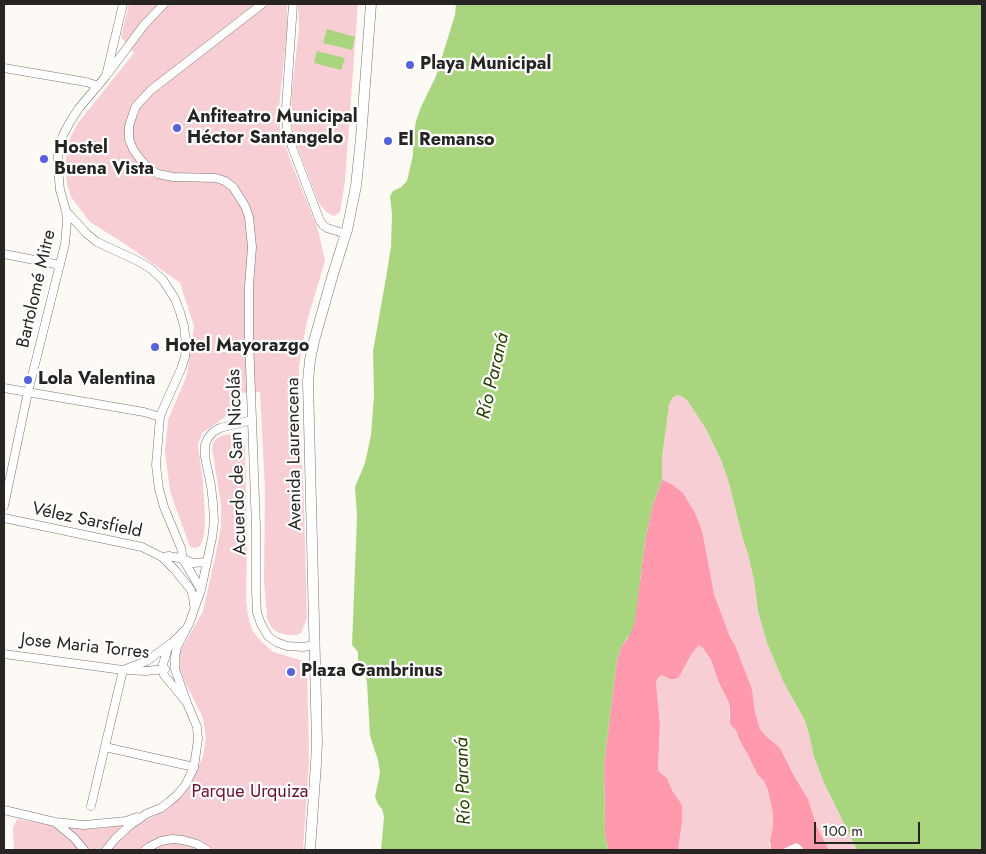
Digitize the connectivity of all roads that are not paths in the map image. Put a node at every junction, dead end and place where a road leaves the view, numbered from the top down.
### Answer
1 (123, 4) edge
2 (164, 4) edge
3 (262, 4) edge
4 (293, 4) edge
5 (372, 4) edge
6 (4, 68) edge
7 (106, 76) junction
8 (98, 86) junction
9 (66, 211) junction
10 (346, 234) junction
11 (4, 254) edge
12 (60, 265) junction
13 (4, 388) edge
14 (28, 392) junction
15 (160, 417) junction
16 (252, 420) junction
17 (4, 506) edge
18 (4, 518) edge
19 (162, 557) junction
20 (183, 559) junction
21 (206, 562) junction
22 (200, 590) junction
23 (194, 607) junction
24 (185, 630) junction
25 (173, 642) junction
26 (315, 645) junction
27 (4, 654) edge
28 (163, 669) junction
29 (175, 669) junction
30 (123, 670) junction
31 (187, 703) junction
32 (105, 747) junction
33 (194, 767) junction
34 (90, 806) dead end
35 (4, 810) edge
36 (146, 814) junction
37 (55, 822) junction
38 (84, 850) edge
39 (106, 850) edge
40 (145, 850) edge
41 (207, 850) edge
42 (310, 850) edge

1 - 7 street, Bartolomé Mitre
2 - 7 street
3 - 16 street, Acuerdo de San Nicolás
4 - 10 street
5 - 10 street, Avenida Laurencena
6 - 8 street
7 - 8 street, Bartolomé Mitre
8 - 9 street, Bartolomé Mitre
9 - 12 street, Bartolomé Mitre
9 - 15 street
10 - 26 street, Avenida Laurencena
11 - 12 street
12 - 14 street, Bartolomé Mitre
13 - 14 street
14 - 15 street
14 - 17 street, Bartolomé Mitre
15 - 20 street
16 - 21 street, Acuerdo de San Nicolás
16 - 26 street, Acuerdo de San Nicolás
18 - 19 street, Vélez Sarsfield
19 - 20 street, Vélez Sarsfield
19 - 23 street, Vélez Sarsfield
20 - 21 street, Vélez Sarsfield
20 - 22 street
21 - 22 street, Acuerdo de San Nicolás
22 - 23 street, Acuerdo de San Nicolás
23 - 24 street, Acuerdo de San Nicolás
24 - 25 street
24 - 29 street, Acuerdo de San Nicolás
25 - 28 street
25 - 30 street
26 - 42 street, Avenida Laurencena
27 - 30 street, Jose Maria Torres
28 - 29 street, Jose Maria Torres
28 - 30 street, Jose Maria Torres
28 - 31 street
29 - 31 street
30 - 32 street
31 - 33 street
32 - 33 street
32 - 34 street
33 - 36 street
35 - 37 street
36 - 37 street
36 - 39 street
37 - 38 street
40 - 41 street

